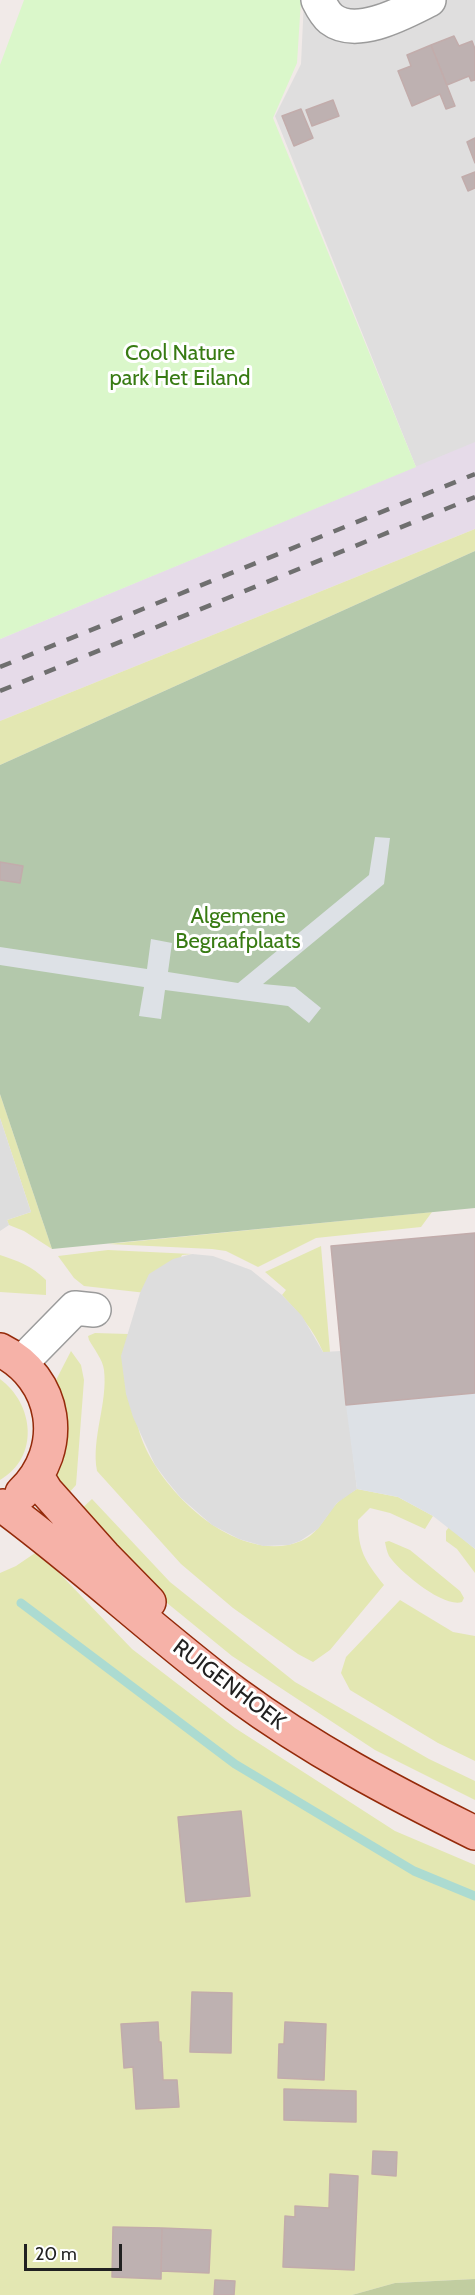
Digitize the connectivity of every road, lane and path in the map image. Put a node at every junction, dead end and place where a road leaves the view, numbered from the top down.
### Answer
1 (318, 0) edge
2 (429, 0) edge
3 (94, 1310) dead end
4 (11, 1357) edge
5 (37, 1476) junction
6 (1, 1506) edge
7 (475, 1812) edge
8 (475, 1833) edge

1 - 2 street
3 - 4 street
4 - 5 main road
5 - 6 main road
5 - 7 main road, RUIGENHOEK
6 - 8 main road, RUIGENHOEK

